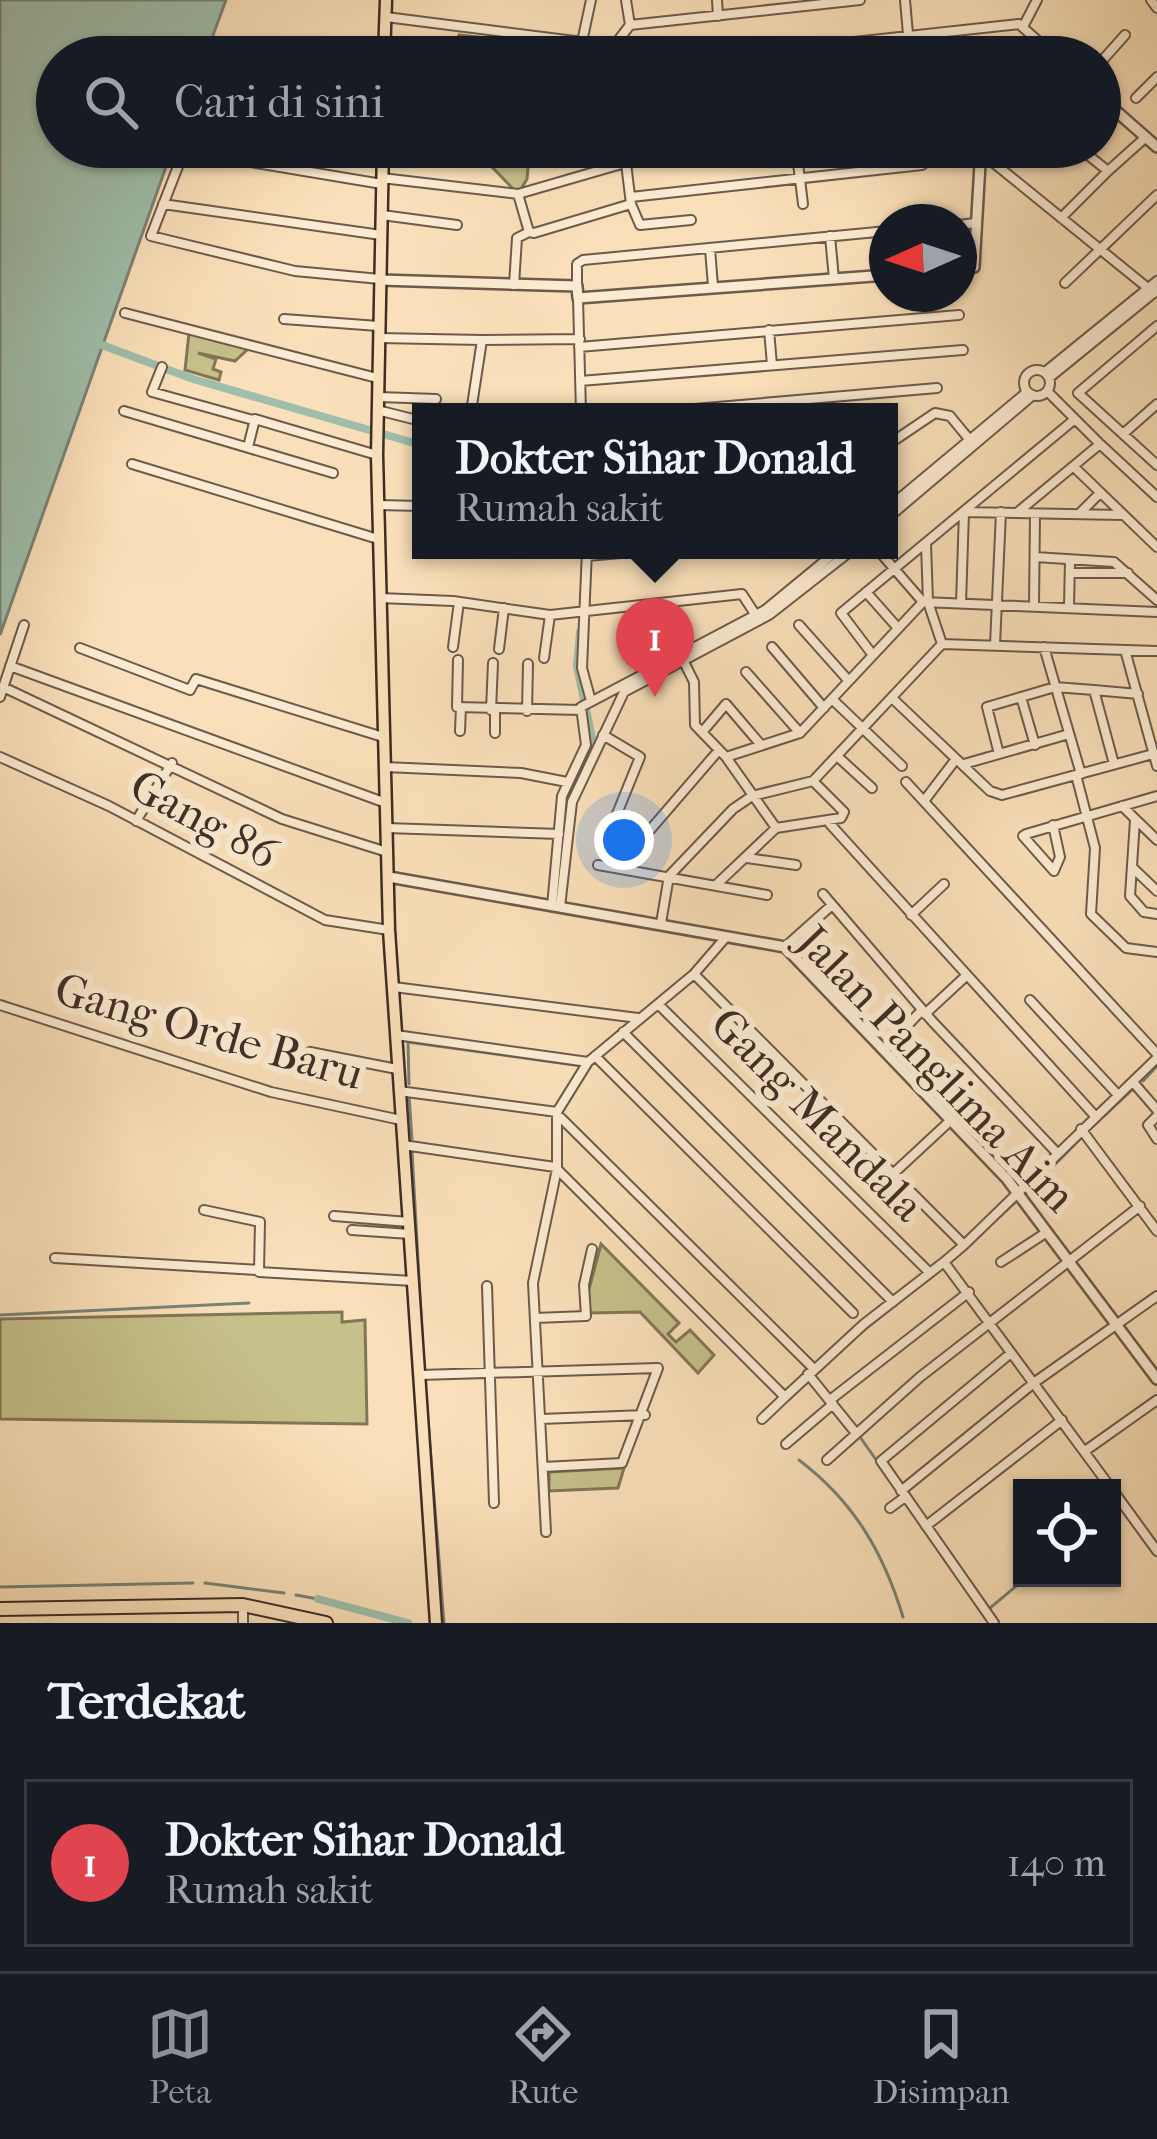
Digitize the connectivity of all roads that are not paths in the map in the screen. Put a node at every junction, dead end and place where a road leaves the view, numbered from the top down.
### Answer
1 (386, 0) edge
2 (591, 0) edge
3 (626, 0) edge
4 (717, 0) edge
5 (857, 0) edge
6 (905, 0) edge
7 (1037, 0) edge
8 (1151, 0) edge
9 (1157, 8) edge
10 (386, 16) junction
11 (718, 16) junction
12 (630, 25) junction
13 (1024, 25) junction
14 (909, 35) junction
15 (1125, 35) dead end
16 (385, 36) edge
17 (537, 36) edge
18 (583, 36) edge
19 (622, 36) edge
20 (902, 36) edge
21 (1035, 36) edge
22 (1121, 39) edge
23 (1157, 77) edge
24 (1136, 98) dead end
25 (1121, 115) edge
26 (1153, 142) edge
27 (1121, 163) edge
28 (177, 168) edge
29 (296, 168) edge
30 (382, 168) edge
31 (609, 168) edge
32 (627, 168) edge
33 (799, 168) edge
34 (894, 168) edge
35 (979, 168) edge
36 (1002, 168) edge
37 (1104, 168) edge
38 (1113, 168) edge
39 (1108, 171) junction
40 (801, 178) junction
41 (382, 181) junction
42 (518, 194) junction
43 (1157, 195) edge
44 (631, 201) junction
45 (163, 204) junction
46 (803, 204) dead end
47 (976, 204) edge
48 (382, 215) junction
49 (1061, 218) junction
50 (691, 220) dead end
51 (457, 225) dead end
52 (529, 232) junction
53 (869, 233) edge
54 (381, 235) junction
55 (830, 236) junction
56 (710, 249) junction
57 (1102, 251) junction
58 (869, 276) edge
59 (834, 279) junction
60 (380, 280) junction
61 (1065, 283) dead end
62 (514, 285) junction
63 (713, 286) junction
64 (1154, 288) edge
65 (578, 292) junction
66 (125, 313) dead end
67 (959, 315) dead end
68 (284, 319) dead end
69 (1157, 326) edge
70 (769, 330) junction
71 (378, 332) junction
72 (482, 343) junction
73 (580, 343) junction
74 (963, 350) dead end
75 (772, 365) junction
76 (162, 367) dead end
77 (1047, 375) junction
78 (377, 378) junction
79 (580, 381) junction
80 (937, 388) dead end
81 (1047, 391) junction
82 (1030, 394) junction
83 (436, 399) dead end
84 (377, 403) junction
85 (472, 403) edge
86 (581, 403) edge
87 (763, 403) edge
88 (1157, 404) edge
89 (124, 411) dead end
90 (412, 417) edge
91 (1075, 419) junction
92 (253, 420) junction
93 (1123, 434) junction
94 (898, 435) edge
95 (969, 439) junction
96 (1100, 444) junction
97 (248, 447) junction
98 (377, 455) junction
99 (132, 464) dead end
100 (1157, 464) edge
101 (1074, 467) junction
102 (333, 473) dead end
103 (1100, 494) junction
104 (1157, 496) edge
105 (898, 499) edge
106 (379, 505) junction
107 (412, 506) edge
108 (898, 509) edge
109 (964, 512) junction
110 (1000, 512) junction
111 (1016, 513) junction
112 (1035, 514) junction
113 (1078, 515) junction
114 (1122, 515) junction
115 (379, 539) junction
116 (926, 542) junction
117 (1157, 547) edge
118 (1035, 557) junction
119 (587, 559) edge
120 (826, 559) edge
121 (841, 559) edge
122 (886, 559) edge
123 (1070, 560) junction
124 (894, 568) junction
125 (1070, 573) junction
126 (1128, 573) junction
127 (866, 592) junction
128 (380, 598) junction
129 (1157, 600) edge
130 (459, 602) junction
131 (925, 602) junction
132 (961, 603) junction
133 (998, 605) junction
134 (1034, 606) junction
135 (1069, 607) junction
136 (504, 608) junction
137 (1157, 612) edge
138 (582, 614) junction
139 (755, 614) junction
140 (550, 615) junction
141 (24, 625) dead end
142 (799, 625) dead end
143 (897, 627) junction
144 (942, 644) junction
145 (995, 645) junction
146 (453, 647) dead end
147 (772, 647) dead end
148 (1044, 647) junction
149 (80, 649) dead end
150 (499, 650) dead end
151 (1125, 650) junction
152 (1157, 651) edge
153 (872, 654) junction
154 (544, 658) dead end
155 (458, 660) dead end
156 (683, 660) junction
157 (493, 663) dead end
158 (529, 664) dead end
159 (10, 666) junction
160 (746, 672) dead end
161 (848, 680) junction
162 (1055, 687) junction
163 (622, 689) junction
164 (1094, 690) junction
165 (2, 692) edge
166 (1138, 694) junction
167 (1021, 697) junction
168 (892, 698) junction
169 (833, 700) junction
170 (586, 705) junction
171 (461, 707) junction
172 (824, 708) junction
173 (493, 710) junction
174 (527, 710) junction
175 (861, 728) junction
176 (704, 730) junction
177 (460, 731) dead end
178 (495, 733) dead end
179 (800, 734) junction
180 (1069, 734) junction
181 (603, 735) junction
182 (382, 737) junction
183 (761, 745) junction
184 (1035, 745) junction
185 (722, 753) junction
186 (999, 754) junction
187 (1153, 754) junction
188 (837, 756) junction
189 (0, 757) edge
190 (959, 762) junction
191 (172, 763) junction
192 (1114, 764) junction
193 (902, 766) dead end
194 (1157, 766) edge
195 (384, 767) junction
196 (1078, 774) junction
197 (814, 781) junction
198 (567, 782) junction
199 (906, 782) dead end
200 (872, 788) dead end
201 (752, 796) junction
202 (1157, 796) edge
203 (924, 801) junction
204 (386, 802) junction
205 (1122, 806) junction
206 (1087, 815) junction
207 (1135, 820) junction
208 (136, 821) junction
209 (830, 824) junction
210 (1053, 826) junction
211 (387, 828) junction
212 (776, 828) junction
213 (610, 831) dead end
214 (559, 833) junction
215 (1157, 841) edge
216 (387, 852) junction
217 (746, 858) junction
218 (598, 865) dead end
219 (796, 865) dead end
220 (619, 866) junction
221 (1132, 868) junction
222 (669, 876) junction
223 (389, 877) junction
224 (944, 884) dead end
225 (716, 885) junction
226 (1157, 891) edge
227 (823, 894) dead end
228 (767, 895) dead end
229 (832, 905) junction
230 (556, 907) junction
231 (1157, 914) edge
232 (910, 915) junction
233 (662, 923) junction
234 (386, 930) junction
235 (729, 934) junction
236 (785, 947) junction
237 (1157, 952) edge
238 (694, 974) junction
239 (967, 976) junction
240 (394, 987) junction
241 (1030, 1000) dead end
242 (658, 1004) junction
243 (0, 1005) edge
244 (924, 1012) junction
245 (639, 1018) junction
246 (622, 1031) junction
247 (396, 1035) junction
248 (885, 1048) junction
249 (310, 1052) dead end
250 (1157, 1056) edge
251 (592, 1059) junction
252 (398, 1069) junction
253 (1132, 1082) junction
254 (399, 1091) junction
255 (1118, 1095) junction
256 (1157, 1113) edge
257 (558, 1115) junction
258 (1096, 1117) junction
259 (401, 1120) junction
260 (951, 1120) junction
261 (1082, 1130) junction
262 (1157, 1139) edge
263 (403, 1145) junction
264 (1058, 1154) junction
265 (557, 1169) junction
266 (895, 1172) junction
267 (1018, 1192) junction
268 (1140, 1206) junction
269 (203, 1210) dead end
270 (334, 1216) dead end
271 (410, 1228) junction
272 (352, 1230) dead end
273 (1048, 1231) junction
274 (1157, 1231) edge
275 (964, 1245) junction
276 (592, 1250) dead end
277 (55, 1258) dead end
278 (1070, 1260) junction
279 (944, 1262) junction
280 (1000, 1262) dead end
281 (258, 1270) junction
282 (930, 1273) junction
283 (413, 1281) junction
284 (487, 1286) dead end
285 (969, 1292) junction
286 (1157, 1296) edge
287 (893, 1302) junction
288 (854, 1312) dead end
289 (535, 1318) junction
290 (990, 1321) junction
291 (1118, 1324) junction
292 (1011, 1353) junction
293 (538, 1370) junction
294 (489, 1371) junction
295 (811, 1371) junction
296 (418, 1375) junction
297 (1157, 1378) edge
298 (1034, 1382) junction
299 (785, 1397) junction
300 (1157, 1400) edge
301 (831, 1402) junction
302 (645, 1414) junction
303 (541, 1419) junction
304 (762, 1419) dead end
305 (1062, 1420) junction
306 (854, 1432) junction
307 (786, 1444) dead end
308 (1085, 1451) junction
309 (827, 1460) dead end
310 (543, 1467) junction
311 (1105, 1479) edge
312 (903, 1494) junction
313 (1121, 1501) edge
314 (494, 1503) dead end
315 (890, 1508) dead end
316 (926, 1526) junction
317 (546, 1532) dead end
318 (1157, 1551) edge
319 (243, 1605) junction
320 (0, 1609) edge
321 (243, 1623) edge
322 (326, 1623) edge
323 (432, 1623) edge
324 (994, 1623) edge

1 - 10 main road
2 - 18 street
3 - 12 street
4 - 11 street
5 - 11 street
6 - 14 street
7 - 13 street
8 - 9 street
10 - 16 main road
10 - 17 street
11 - 12 street
12 - 19 street
13 - 14 street
13 - 21 street
14 - 20 street
15 - 22 street
23 - 24 street
25 - 26 street
26 - 27 street
28 - 45 street
29 - 41 street
30 - 41 main road
31 - 42 street
32 - 44 street
33 - 40 street
34 - 40 street
35 - 47 street
36 - 49 street
37 - 39 street
38 - 39 street
39 - 49 street
40 - 44 street
40 - 46 street
41 - 42 street
41 - 48 main road
42 - 52 street
43 - 57 street
44 - 50 street
44 - 52 street
45 - 54 street
45 - 60 street
48 - 51 street
48 - 54 main road
49 - 57 street
52 - 62 street
53 - 55 street
54 - 60 main road
55 - 56 street
55 - 59 street
56 - 63 street
56 - 65 street
57 - 61 street
57 - 64 street
58 - 59 street
59 - 63 street
60 - 62 street
60 - 71 main road
62 - 65 street
63 - 65 street
64 - 77 street
65 - 73 street
66 - 78 street
67 - 70 street
68 - 71 street
69 - 93 street
70 - 73 street
70 - 75 street
71 - 72 street
71 - 78 main road
72 - 73 street
72 - 85 street
73 - 79 street
74 - 75 street
75 - 79 street
76 - 92 street
77 - 81 street
77 - 82 street
78 - 84 main road
79 - 86 street
80 - 87 street
81 - 82 street
81 - 91 street
82 - 95 street
82 - 108 street
83 - 84 street
84 - 90 street
84 - 98 main road
88 - 93 street
89 - 97 street
91 - 96 street
91 - 109 street
92 - 97 street
92 - 98 street
93 - 100 street
94 - 95 street
95 - 105 street
96 - 101 street
96 - 104 street
97 - 102 street
98 - 106 main road
99 - 115 street
101 - 103 street
101 - 111 street
103 - 113 street
103 - 114 street
106 - 107 street
106 - 115 main road
109 - 110 street
109 - 116 street
109 - 132 street
110 - 111 street
110 - 133 street
111 - 112 street
112 - 113 street
112 - 118 street
113 - 114 street
114 - 117 street
115 - 128 main road
116 - 124 street
116 - 131 street
118 - 123 street
118 - 134 street
119 - 138 street
120 - 139 street
121 - 156 street
122 - 124 street
123 - 125 street
123 - 126 street
124 - 127 street
124 - 131 street
125 - 126 street
125 - 135 street
126 - 129 street
127 - 143 street
127 - 153 street
128 - 130 street
128 - 182 main road
130 - 136 street
130 - 146 street
131 - 132 street
131 - 143 street
131 - 144 street
132 - 133 street
133 - 134 street
133 - 145 street
134 - 135 street
135 - 137 street
136 - 140 street
136 - 150 street
138 - 139 street
138 - 140 street
138 - 170 street
139 - 163 street
140 - 154 street
141 - 159 street
142 - 161 street
143 - 153 street
144 - 145 street
144 - 168 street
145 - 148 street
147 - 172 street
148 - 151 street
148 - 162 street
149 - 182 street
151 - 152 street
151 - 166 street
153 - 161 street
155 - 171 street
156 - 163 street
156 - 176 street
157 - 173 street
158 - 174 street
159 - 165 street
159 - 204 street
160 - 179 street
161 - 169 street
162 - 164 street
162 - 167 street
162 - 180 street
163 - 170 street
163 - 181 street
164 - 166 street
164 - 192 street
165 - 191 street
166 - 187 street
167 - 184 street
167 - 186 street
168 - 175 street
168 - 190 street
169 - 172 street
169 - 175 street
170 - 174 street
170 - 198 street
171 - 173 street
171 - 177 street
172 - 179 street
173 - 174 street
173 - 178 street
175 - 188 street
175 - 193 street
176 - 183 street
176 - 185 street
179 - 183 street
180 - 184 street
180 - 196 street
181 - 213 street
181 - 230 street
182 - 195 main road
183 - 185 street
184 - 186 street
185 - 201 street
185 - 220 street
186 - 190 street
187 - 192 street
187 - 194 street
188 - 197 street
188 - 200 street
189 - 208 street, Gang 86
190 - 196 street
190 - 203 street
191 - 208 street
191 - 216 street
192 - 196 street
195 - 198 street
195 - 204 main road
196 - 206 street
197 - 201 street
197 - 209 street
198 - 214 street
199 - 203 street
201 - 212 street
201 - 222 street
202 - 205 street
203 - 250 street
204 - 211 main road
205 - 206 street
205 - 207 street
206 - 210 street
206 - 237 street
207 - 215 street
207 - 221 street
208 - 234 street, Gang 86
209 - 212 street
209 - 232 street
210 - 210 street
211 - 214 street
211 - 216 main road
212 - 217 street
214 - 230 street
216 - 223 main road
217 - 219 street
217 - 225 street
218 - 220 street
220 - 222 street
221 - 226 street
221 - 231 street
222 - 225 street
222 - 233 street
223 - 230 street, Jalan Panglima Aim
223 - 234 main road
224 - 232 street
225 - 228 street
227 - 229 street
229 - 236 street
229 - 244 street
230 - 233 street, Jalan Panglima Aim
232 - 239 street
233 - 235 street, Jalan Panglima Aim
234 - 240 main road
235 - 236 street, Jalan Panglima Aim
235 - 238 street
236 - 248 street, Jalan Panglima Aim
238 - 242 street
238 - 266 street
239 - 244 street
239 - 258 street
240 - 245 street
240 - 247 main road
241 - 255 street
242 - 245 street
242 - 282 street, Gang Mandala
243 - 259 street, Gang Orde Baru
244 - 248 street
244 - 264 street
245 - 246 street
246 - 251 street
246 - 287 street
247 - 251 street
247 - 252 main road
248 - 260 street, Jalan Panglima Aim
249 - 252 street
250 - 253 street
251 - 257 street
251 - 288 street
252 - 254 main road
253 - 255 street
253 - 256 street
254 - 257 street
254 - 259 main road
255 - 258 street
256 - 262 street
257 - 265 street
257 - 295 street
258 - 261 street
259 - 263 main road
260 - 266 street
260 - 267 street, Jalan Panglima Aim
261 - 264 street
261 - 268 street
263 - 265 street
263 - 271 main road
264 - 267 street
265 - 289 street
265 - 299 street
266 - 275 street
267 - 273 street, Jalan Panglima Aim
267 - 275 street
268 - 274 street
268 - 278 street
269 - 281 street
270 - 271 street
271 - 272 street
271 - 283 main road
273 - 278 street, Jalan Panglima Aim
273 - 280 street
275 - 279 street
276 - 289 street
277 - 281 street
278 - 290 street
278 - 291 street, Jalan Panglima Aim
279 - 282 street
279 - 285 street
281 - 283 street
282 - 287 street
283 - 296 main road
284 - 294 street
285 - 290 street
285 - 301 street
286 - 291 street
287 - 295 street
289 - 293 street
290 - 292 street
290 - 306 street
291 - 297 street, Jalan Panglima Aim
291 - 298 street
292 - 298 street
292 - 312 street
293 - 294 street
293 - 302 street
293 - 303 street
294 - 296 street
294 - 314 street
295 - 299 street
295 - 301 street
296 - 323 main road
298 - 305 street
298 - 312 street
299 - 304 street
300 - 308 street
301 - 306 street
301 - 307 street
302 - 303 street
302 - 310 street
303 - 310 street
305 - 308 street
305 - 316 street
306 - 309 street
308 - 311 street
310 - 317 street
312 - 315 street
312 - 316 street
313 - 318 street
316 - 324 street
319 - 320 highway
319 - 321 street
319 - 322 highway

